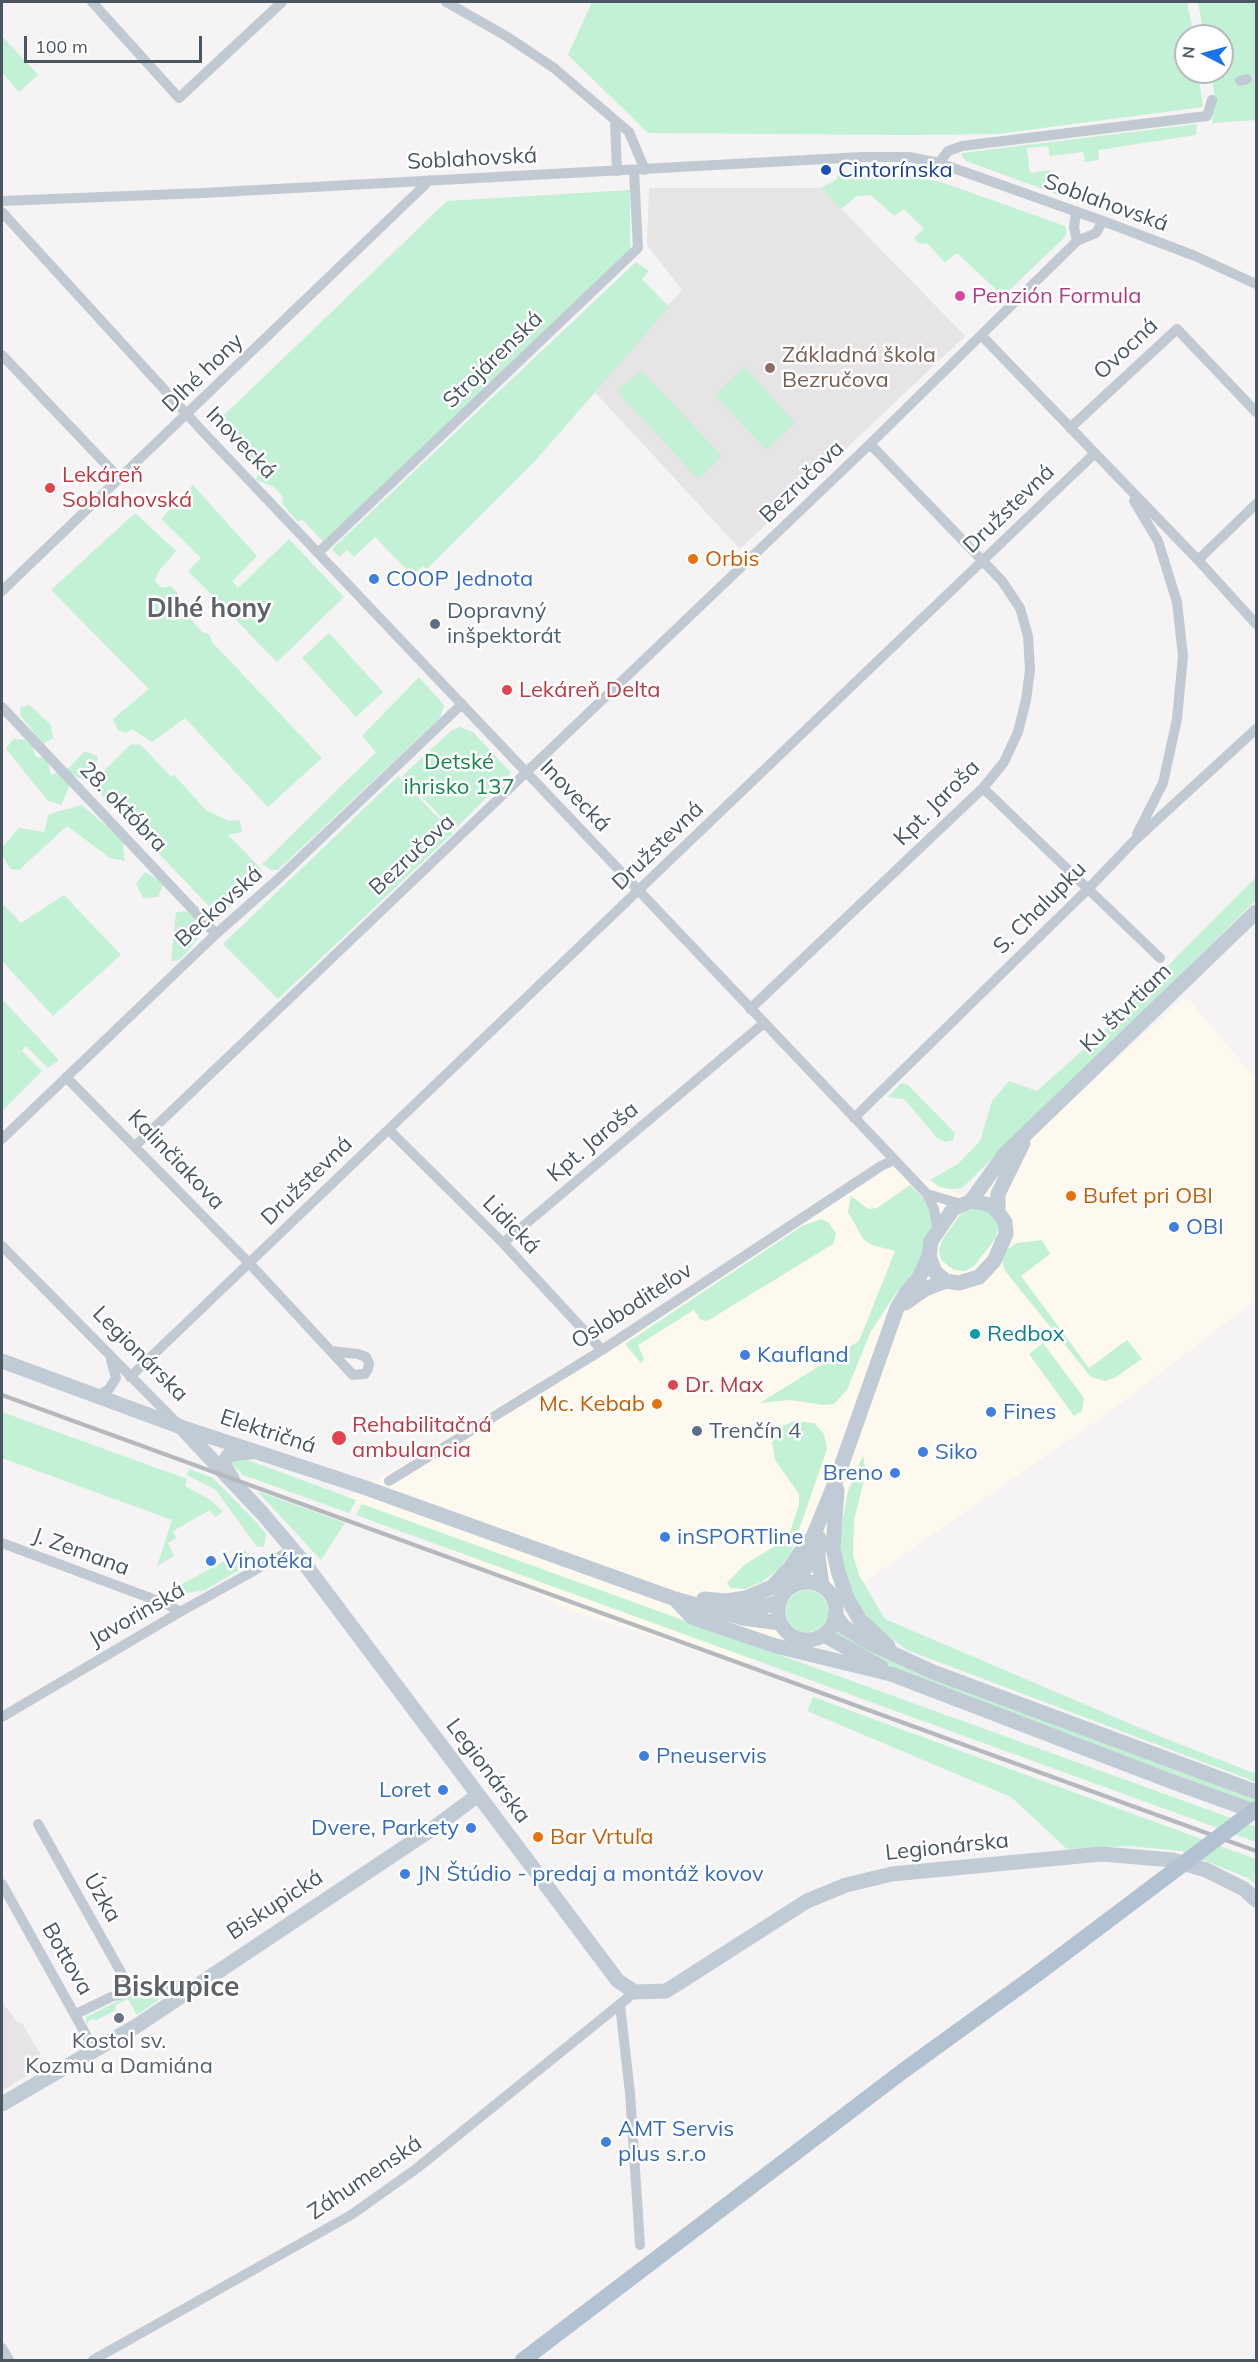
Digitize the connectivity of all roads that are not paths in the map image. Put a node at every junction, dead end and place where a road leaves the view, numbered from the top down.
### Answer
1 (92, 2) edge
2 (282, 2) edge
3 (446, 2) edge
4 (1212, 100) dead end
5 (615, 120) junction
6 (939, 163) junction
7 (617, 171) junction
8 (640, 171) junction
9 (430, 180) junction
10 (3, 202) edge
11 (1076, 213) junction
12 (1103, 221) junction
13 (1077, 241) junction
14 (1257, 284) edge
15 (982, 336) junction
16 (2, 356) edge
17 (1257, 412) edge
18 (188, 415) junction
19 (1070, 428) junction
20 (870, 444) junction
21 (1094, 454) junction
22 (120, 479) junction
23 (1125, 486) junction
24 (1257, 504) edge
25 (318, 553) junction
26 (1198, 560) junction
27 (983, 562) junction
28 (3, 587) edge
29 (1257, 624) edge
30 (462, 704) junction
31 (2, 707) edge
32 (1257, 729) edge
33 (526, 774) junction
34 (983, 788) junction
35 (1133, 842) junction
36 (1088, 889) junction
37 (639, 892) junction
38 (1257, 912) edge
39 (216, 934) junction
40 (1160, 958) dead end
41 (750, 1009) junction
42 (764, 1023) junction
43 (66, 1077) junction
44 (854, 1118) junction
45 (389, 1130) junction
46 (1027, 1135) junction
47 (2, 1139) edge
48 (135, 1146) junction
49 (894, 1160) junction
50 (927, 1194) junction
51 (966, 1202) junction
52 (998, 1212) junction
53 (938, 1231) junction
54 (503, 1243) junction
55 (2, 1246) edge
56 (928, 1256) junction
57 (250, 1264) junction
58 (946, 1281) junction
59 (897, 1308) junction
60 (602, 1350) junction
61 (331, 1351) dead end
62 (108, 1354) junction
63 (2, 1361) edge
64 (130, 1377) junction
65 (97, 1396) junction
66 (181, 1427) junction
67 (254, 1452) junction
68 (837, 1478) junction
69 (389, 1481) dead end
70 (237, 1486) junction
71 (819, 1523) junction
72 (2, 1543) edge
73 (293, 1549) junction
74 (796, 1584) junction
75 (822, 1586) junction
76 (675, 1599) junction
77 (780, 1601) junction
78 (180, 1612) junction
79 (726, 1612) junction
80 (835, 1615) junction
81 (780, 1623) junction
82 (824, 1635) junction
83 (896, 1654) junction
84 (891, 1674) junction
85 (2, 1718) edge
86 (1257, 1792) edge
87 (478, 1795) junction
88 (1257, 1810) edge
89 (38, 1824) dead end
90 (2, 1884) edge
91 (1257, 1900) edge
92 (186, 1991) junction
93 (132, 1992) junction
94 (635, 1992) junction
95 (620, 2005) junction
96 (76, 2014) junction
97 (95, 2051) junction
98 (2, 2104) edge
99 (640, 2245) dead end
100 (606, 2297) junction
101 (2, 2349) edge
102 (9, 2361) edge
103 (93, 2361) edge
104 (523, 2361) edge
105 (534, 2361) edge

1 - 2 street
3 - 5 street
4 - 6 street, Soblahovská
5 - 7 street
5 - 8 street
6 - 8 street, Soblahovská
6 - 11 street, Soblahovská
7 - 8 street, Soblahovská
7 - 9 street, Soblahovská
8 - 25 street, Strojárenská
9 - 10 street, Soblahovská
9 - 18 street, Dlhé hony
10 - 18 street, Inovecká
11 - 12 street, Soblahovská
11 - 13 street
12 - 13 street, Bezručova
12 - 14 street, Soblahovská
13 - 15 street, Bezručova
15 - 19 street
15 - 20 street, Bezručova
16 - 22 street
17 - 19 street, Ovocná
18 - 22 street, Dlhé hony
18 - 25 street, Inovecká
19 - 21 street
20 - 27 street, Kpt. Jaroša
20 - 33 street, Bezručova
21 - 23 street
21 - 27 street, Družstevná
22 - 28 street, Dlhé hony
23 - 26 street
23 - 35 street
24 - 26 street
25 - 30 street, Inovecká
26 - 29 street
27 - 34 street, Kpt. Jaroša
27 - 37 street, Družstevná
30 - 33 street, Inovecká
30 - 39 street, Beckovská
31 - 39 street, 28. októbra
32 - 35 street, S. Chalupku
33 - 37 street, Inovecká
33 - 48 street, Bezručova
34 - 36 street
34 - 41 street, Kpt. Jaroša
35 - 36 street, S. Chalupku
36 - 40 street
36 - 44 street, S. Chalupku
37 - 41 street, Inovecká
37 - 45 street, Družstevná
38 - 46 street, Ku štvrtiam
39 - 43 street, Beckovská
41 - 42 street, Inovecká
42 - 44 street, Inovecká
42 - 54 street, Kpt. Jaroša
43 - 47 street, Beckovská
43 - 48 street, Kalinčiakova
44 - 49 street, Inovecká
45 - 54 street, Lidická
45 - 57 street, Družstevná
46 - 51 street, Ku štvrtiam
46 - 52 street, Ku štvrtiam
48 - 57 street, Kalinčiakova
49 - 50 street, Inovecká
49 - 60 street, Osloboditeľov
50 - 51 street, Inovecká
50 - 53 street, Inovecká
51 - 52 street
51 - 53 street, Ku štvrtiam
52 - 58 street, Ku štvrtiam
53 - 56 street, Ku štvrtiam
54 - 60 street, Lidická
55 - 62 street, Legionárska
56 - 58 street
56 - 59 street, Ku štvrtiam
57 - 61 street, Kalinčiakova
57 - 64 street, Družstevná
58 - 59 street, Ku štvrtiam
59 - 68 street, Ku štvrtiam
60 - 69 street, Osloboditeľov
62 - 64 street, Legionárska
62 - 65 street
63 - 65 street, Električná
64 - 66 street, Legionárska
65 - 66 street, Električná
66 - 67 street, Električná
66 - 70 street, Legionárska
67 - 70 street
67 - 76 street, Električná
68 - 71 street, Ku štvrtiam
68 - 83 street, Ku štvrtiam
70 - 73 street, Legionárska
71 - 74 street, Ku štvrtiam
71 - 75 street, Ku štvrtiam
71 - 76 street
72 - 78 street, J. Zemana
73 - 78 street, Javorinská
73 - 87 street, Legionárska
74 - 75 street
74 - 77 street
75 - 80 street
76 - 79 street, Električná
76 - 84 street
77 - 79 street, Električná
77 - 81 street
78 - 85 street, Javorinská
79 - 81 street, Električná
80 - 82 street
80 - 83 street
81 - 82 street
82 - 84 street
83 - 86 street
84 - 88 street
87 - 92 street, Biskupická
87 - 94 street, Legionárska
88 - 100 main road, bridge
89 - 93 street, Úzka
90 - 96 street, Bottova
91 - 94 street, Legionárska
92 - 93 street, Bottova
92 - 97 street, Biskupická
93 - 96 street, Bottova
94 - 95 street, Záhumenská
95 - 99 street
95 - 103 street, Záhumenská
96 - 97 street
97 - 98 street, Biskupická
100 - 104 main road
100 - 105 main road
101 - 102 street

